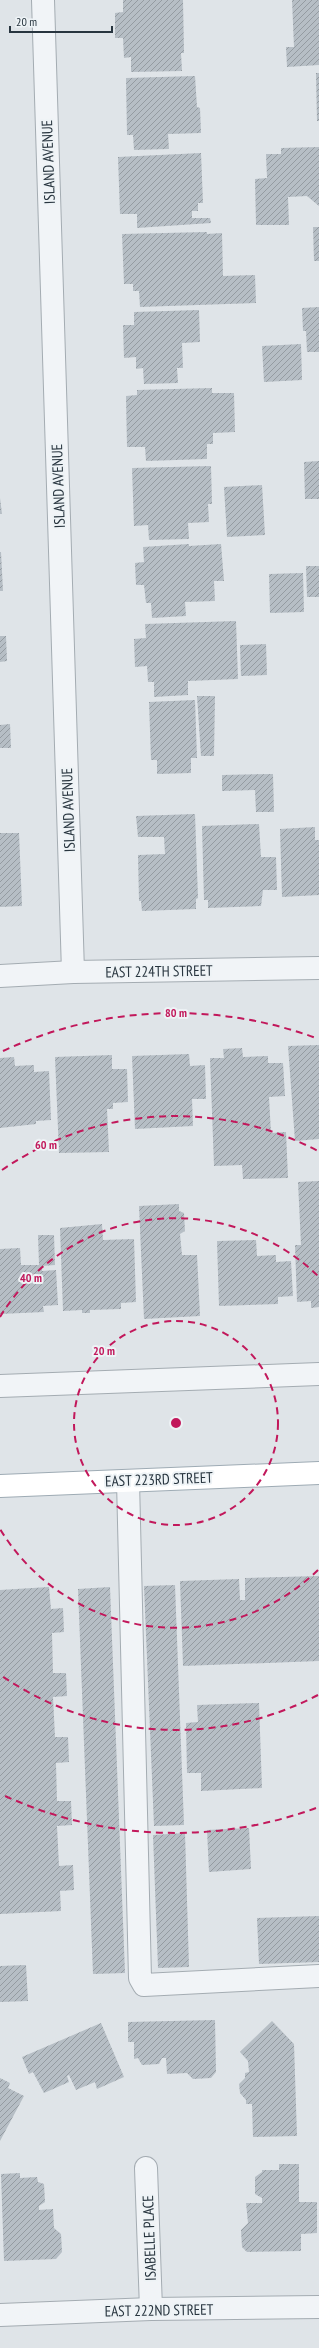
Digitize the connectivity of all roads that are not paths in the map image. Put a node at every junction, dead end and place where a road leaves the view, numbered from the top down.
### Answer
1 (43, 0) edge
2 (319, 968) edge
3 (73, 972) junction
4 (0, 976) edge
5 (319, 1374) edge
6 (0, 1386) edge
7 (319, 1473) edge
8 (128, 1480) junction
9 (0, 1486) edge
10 (319, 1976) edge
11 (146, 2168) dead end
12 (319, 2307) edge
13 (151, 2309) junction
14 (0, 2315) edge

1 - 3 street, ISLAND AVENUE
2 - 3 street, EAST 224TH STREET
3 - 4 street, EAST 224TH STREET
5 - 6 street
7 - 8 main road, EAST 223RD STREET
8 - 9 main road, EAST 223RD STREET
8 - 10 street
11 - 13 street, ISABELLE PLACE
12 - 13 street, EAST 222ND STREET
13 - 14 street, EAST 222ND STREET

